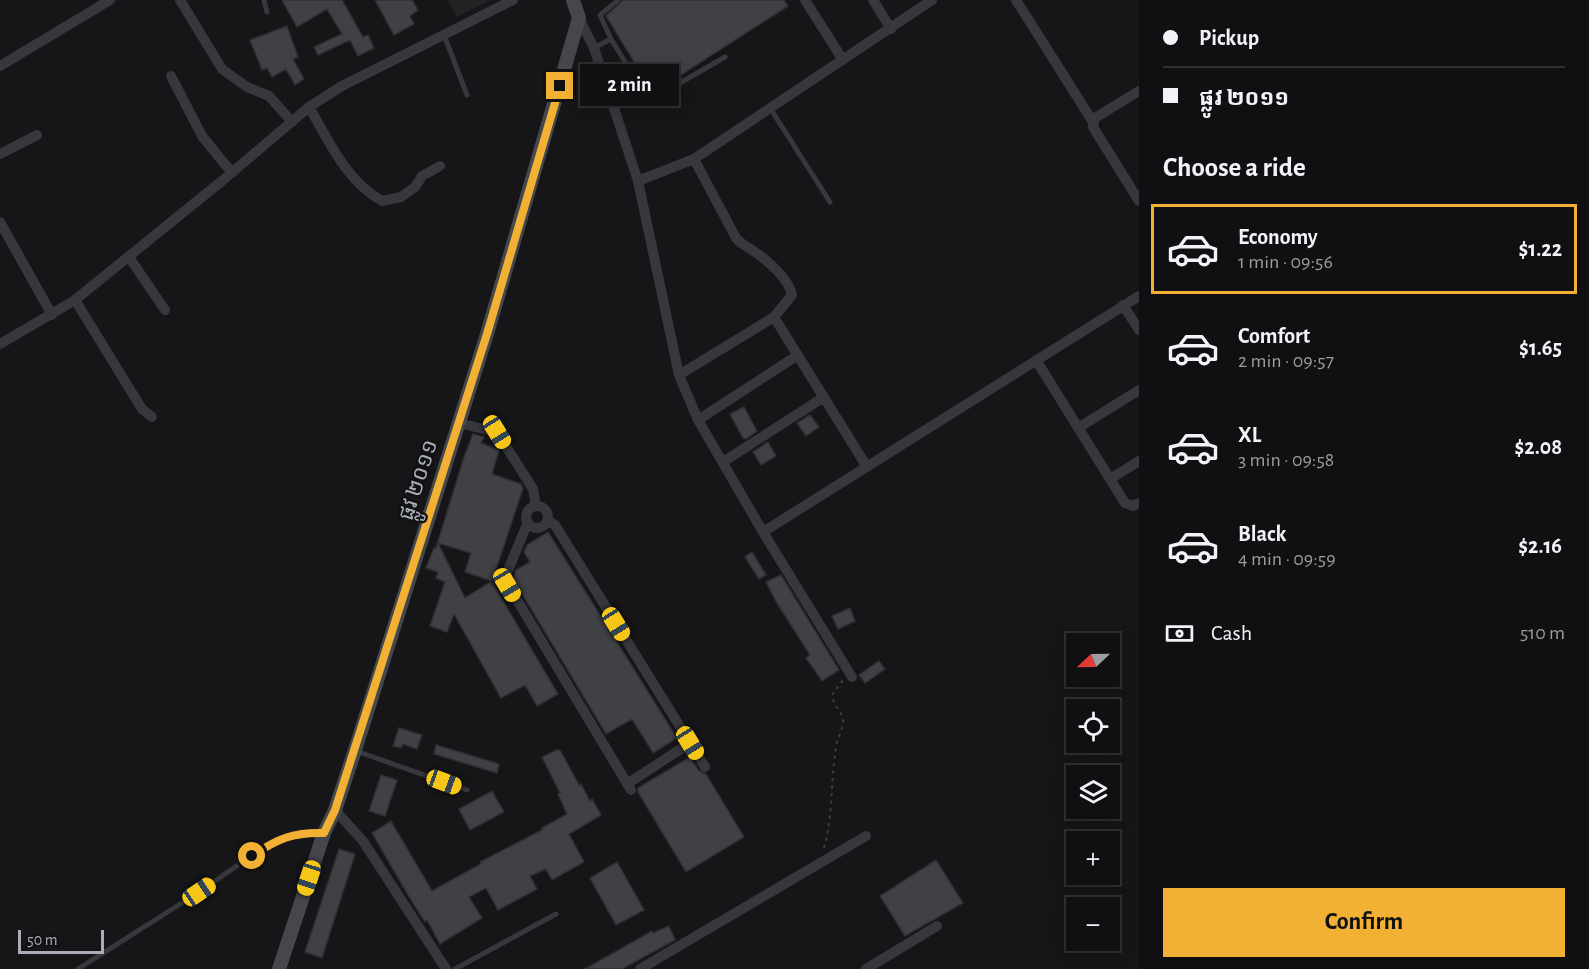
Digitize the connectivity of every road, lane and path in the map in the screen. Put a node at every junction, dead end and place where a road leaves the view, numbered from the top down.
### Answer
1 (110, 0) edge
2 (180, 0) edge
3 (264, 0) edge
4 (513, 0) edge
5 (573, 0) edge
6 (618, 0) edge
7 (806, 0) edge
8 (873, 0) edge
9 (932, 0) edge
10 (1016, 0) edge
11 (267, 12) dead end
12 (579, 18) junction
13 (891, 29) junction
14 (444, 34) junction
15 (610, 39) junction
16 (594, 48) junction
17 (725, 57) dead end
18 (843, 60) junction
19 (0, 66) edge
20 (171, 76) dead end
21 (1138, 93) edge
22 (467, 95) dead end
23 (309, 107) junction
24 (770, 108) junction
25 (292, 122) junction
26 (1093, 122) junction
27 (37, 135) dead end
28 (0, 154) edge
29 (694, 159) junction
30 (440, 166) dead end
31 (232, 173) junction
32 (638, 181) junction
33 (1139, 201) edge
34 (830, 202) dead end
35 (0, 222) edge
36 (129, 257) junction
37 (1139, 296) edge
38 (75, 300) junction
39 (1123, 306) junction
40 (165, 310) dead end
41 (52, 315) junction
42 (774, 317) junction
43 (1139, 330) edge
44 (0, 344) edge
45 (798, 355) junction
46 (1036, 360) junction
47 (679, 375) junction
48 (1139, 390) edge
49 (824, 397) junction
50 (152, 417) dead end
51 (698, 420) junction
52 (458, 423) junction
53 (1078, 428) junction
54 (1139, 461) edge
55 (723, 462) junction
56 (867, 467) junction
57 (1110, 479) junction
58 (1139, 503) edge
59 (536, 506) junction
60 (548, 520) junction
61 (528, 522) junction
62 (763, 532) junction
63 (851, 675) joint
64 (690, 743) junction
65 (355, 750) junction
66 (705, 767) dead end
67 (467, 790) dead end
68 (335, 810) junction
69 (324, 833) junction
70 (867, 836) dead end
71 (820, 864) junction
72 (556, 914) dead end
73 (937, 927) dead end
74 (78, 969) edge
75 (279, 969) edge
76 (446, 969) edge
77 (455, 969) edge
78 (640, 969) edge
79 (866, 969) edge

1 - 19 street
2 - 25 street
3 - 11 lane
4 - 14 street
5 - 12 main road
6 - 15 lane
7 - 18 street
8 - 13 street
9 - 13 street
10 - 26 street
12 - 16 street
12 - 52 main road, ផ្លូវ ២០១១
13 - 18 street
14 - 22 lane
14 - 23 street
15 - 16 lane
15 - 17 lane
16 - 32 street
18 - 24 street
20 - 31 street
21 - 26 street
23 - 25 street
23 - 30 street
24 - 29 street
24 - 34 lane
25 - 31 street
26 - 33 street
27 - 28 street
29 - 32 street
29 - 42 street
31 - 36 street
32 - 47 street
35 - 41 street
36 - 38 street
36 - 40 street
37 - 39 street
38 - 41 street
38 - 50 street
39 - 43 street
39 - 46 street
41 - 44 street
42 - 45 street
42 - 47 street
45 - 49 street
45 - 51 street
46 - 53 street
46 - 56 street
47 - 51 street
48 - 53 street
49 - 55 street
49 - 56 street
51 - 55 street
52 - 59 street
52 - 65 main road, ផ្លូវ ២០១១
53 - 57 street
54 - 57 street
55 - 62 street
56 - 62 street
57 - 58 street
59 - 60 street
59 - 61 street
60 - 61 street
60 - 64 street
61 - 64 street
62 - 63 street
63 - 71 path
64 - 66 street
65 - 67 lane
65 - 68 main road, ផ្លូវ ២០១១
68 - 69 main road, ផ្លូវ ២០១១
68 - 76 street
69 - 74 lane
69 - 75 main road, ផ្លូវ ២០១១
70 - 71 street
71 - 78 street
72 - 77 lane
73 - 79 street

